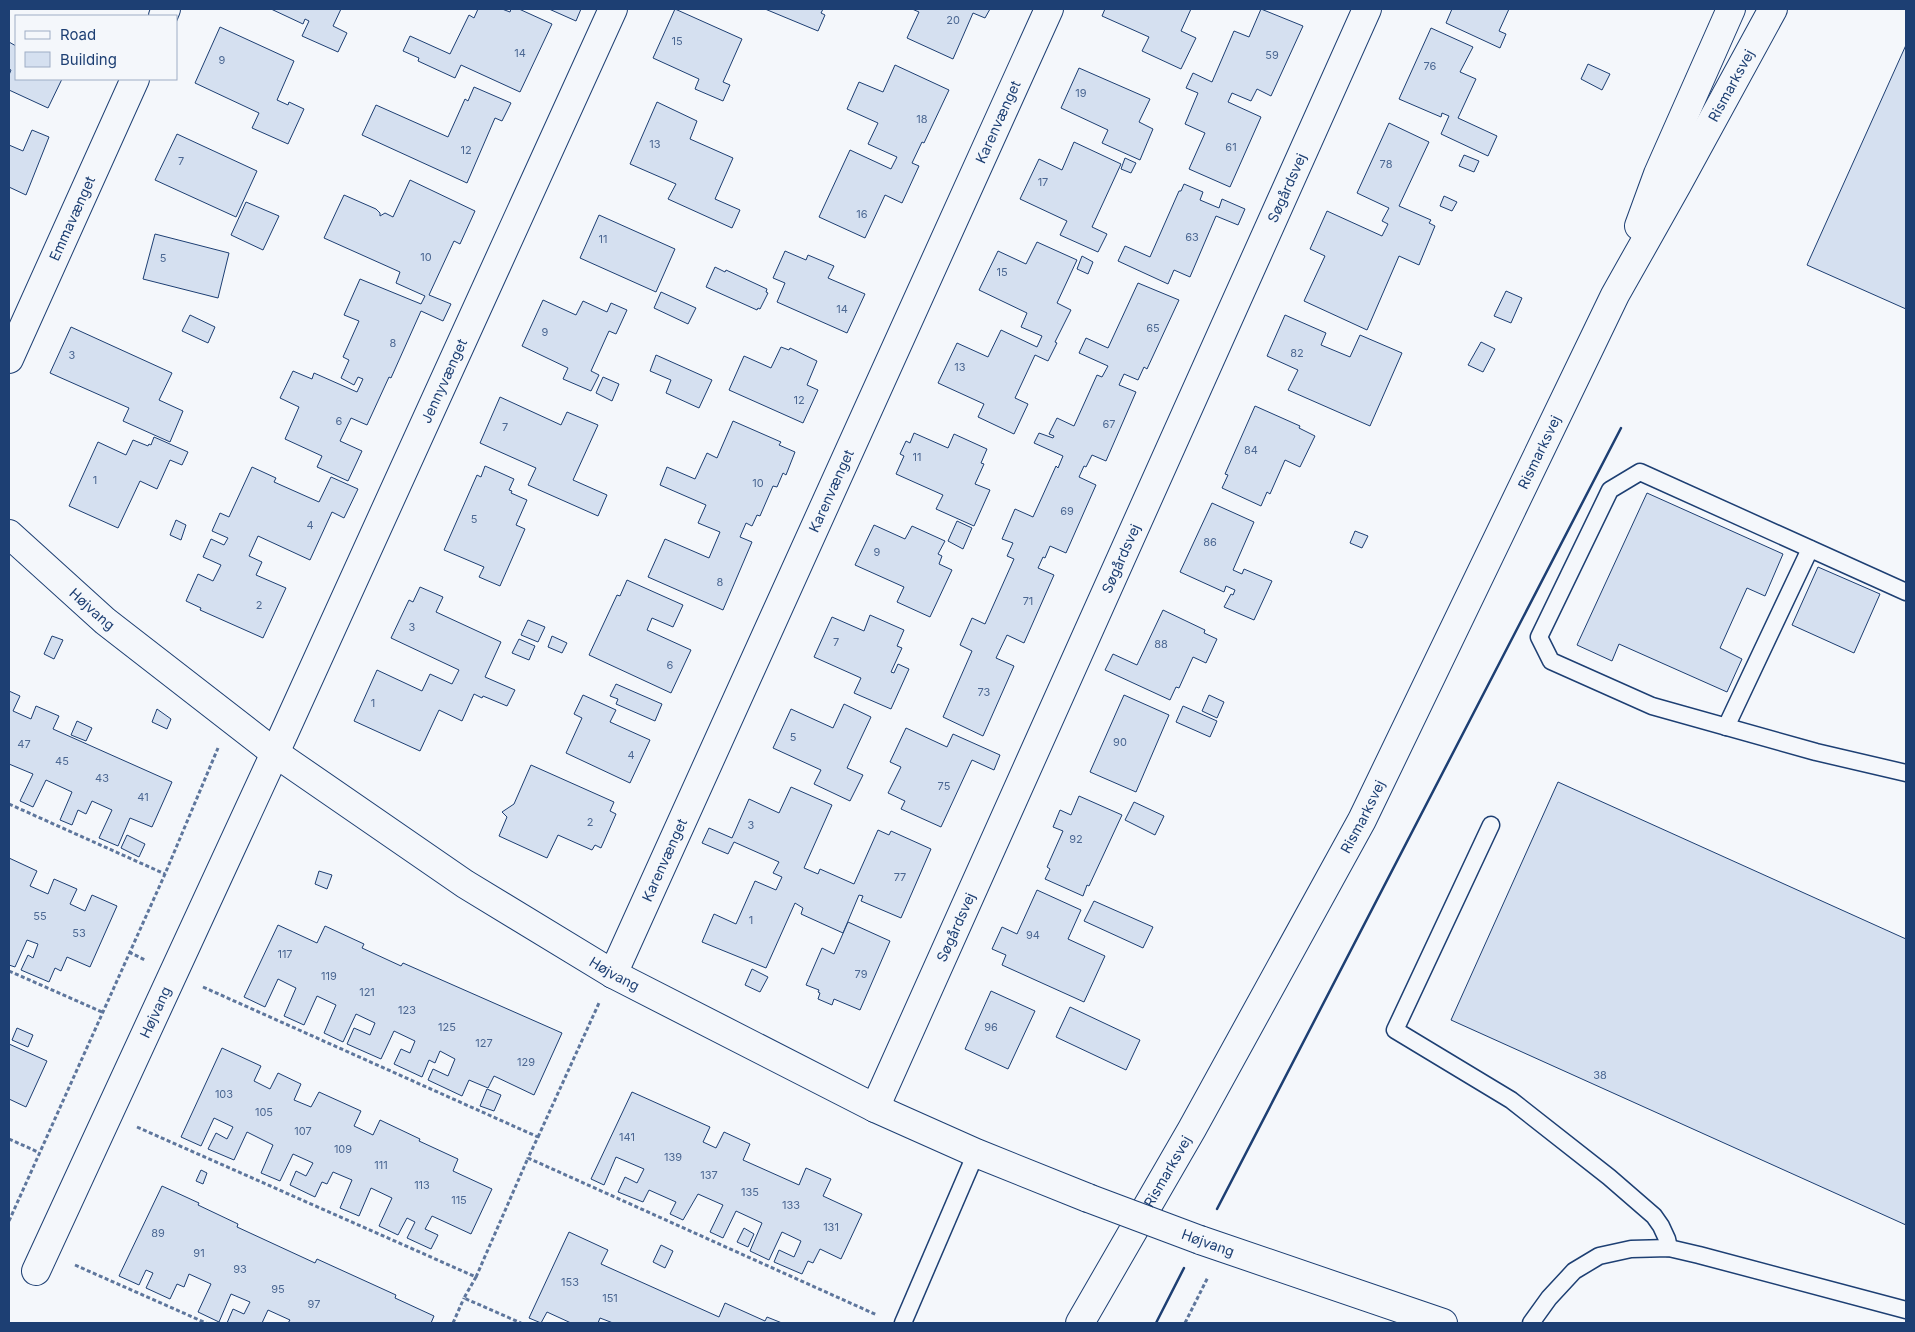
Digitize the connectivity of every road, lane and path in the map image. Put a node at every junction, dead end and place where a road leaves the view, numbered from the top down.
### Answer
1 (613, 9) edge
2 (1049, 9) edge
3 (1368, 9) edge
4 (1731, 9) edge
5 (1773, 9) edge
6 (135, 80) edge
7 (1615, 295) junction
8 (9, 359) edge
9 (9, 534) edge
10 (1810, 549) junction
11 (1906, 592) edge
12 (231, 719) junction
13 (1726, 727) junction
14 (275, 753) junction
15 (1906, 772) edge
16 (9, 804) edge
17 (1491, 825) dead end
18 (165, 874) junction
19 (9, 970) edge
20 (173, 973) junction
21 (613, 974) junction
22 (102, 1012) junction
23 (875, 1108) junction
24 (108, 1114) junction
25 (538, 1137) junction
26 (9, 1139) edge
27 (38, 1152) junction
28 (976, 1153) junction
29 (528, 1158) junction
30 (9, 1221) edge
31 (1211, 1244) junction
32 (1669, 1248) junction
33 (40, 1261) joint
34 (476, 1276) junction
35 (464, 1298) junction
36 (1906, 1310) edge
37 (878, 1315) dead end
38 (206, 1323) edge
39 (453, 1323) edge
40 (521, 1323) edge
41 (904, 1323) edge
42 (1080, 1323) edge
43 (1185, 1323) edge
44 (1443, 1323) edge
45 (1532, 1323) edge

1 - 14 street, Jennyvænget
2 - 21 street, Karenvænget
3 - 23 street, Søgårdsvej
4 - 7 street, Rismarksvej
5 - 7 street, Rismarksvej
6 - 8 street, Emmavænget
7 - 42 street, Rismarksvej
9 - 12 street, Højvang
10 - 11 lane
10 - 13 lane
10 - 13 lane
12 - 14 street, Højvang
12 - 18 path
13 - 15 lane
14 - 20 street, Højvang
14 - 21 street, Højvang
16 - 18 path
17 - 32 lane
18 - 22 path
19 - 22 path
20 - 24 street, Højvang
20 - 25 path
21 - 23 street, Højvang
21 - 25 path
22 - 27 path
23 - 28 street, Højvang
24 - 33 street, Højvang
24 - 34 path
25 - 29 path
26 - 27 path
27 - 30 path
28 - 31 street, Højvang, bridge
28 - 41 lane
29 - 34 path
29 - 37 path
31 - 43 path
31 - 44 street, Højvang
32 - 36 lane
32 - 45 lane
33 - 38 path
34 - 35 path
35 - 39 path
35 - 40 path

